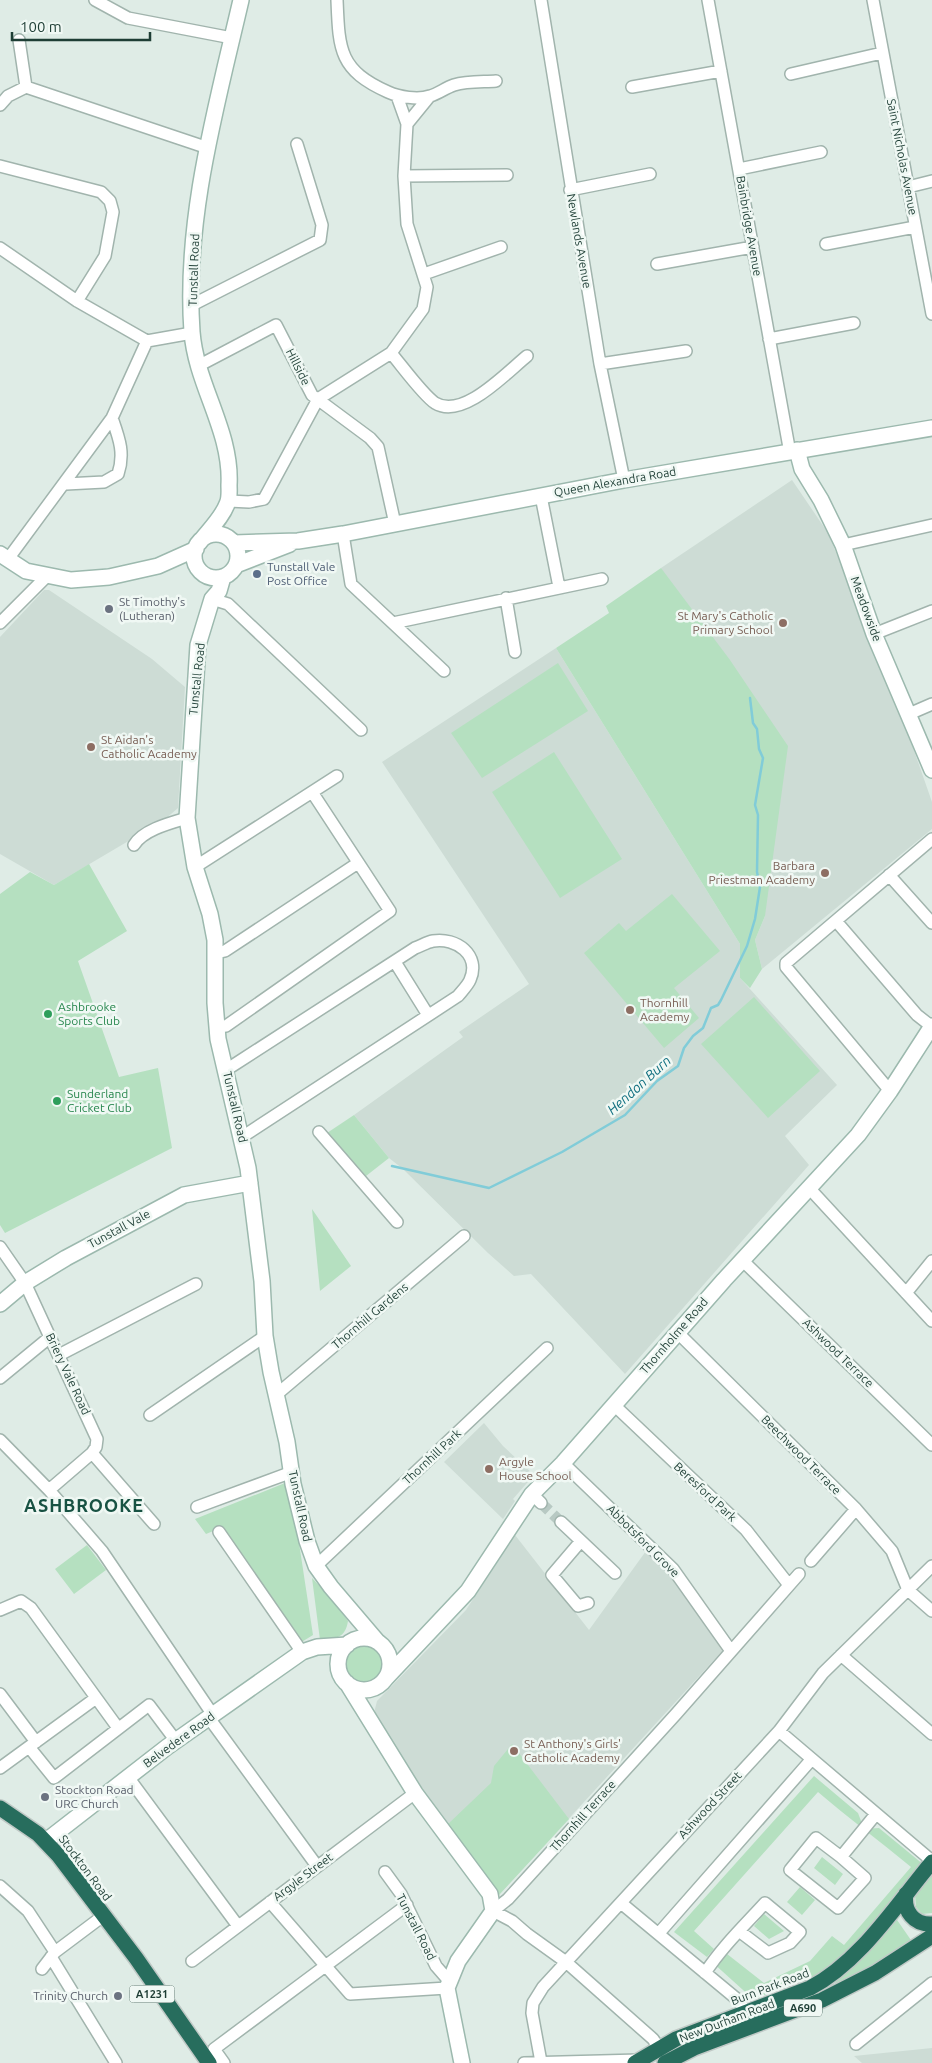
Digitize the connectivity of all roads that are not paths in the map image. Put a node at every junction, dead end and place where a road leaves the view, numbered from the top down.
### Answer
1 (95, 0) edge
2 (241, 0) edge
3 (337, 0) edge
4 (541, 0) edge
5 (708, 0) edge
6 (873, 0) edge
7 (232, 38) junction
8 (19, 40) dead end
9 (882, 53) junction
10 (721, 71) junction
11 (790, 74) dead end
12 (496, 80) dead end
13 (26, 87) junction
14 (632, 87) dead end
15 (397, 96) junction
16 (428, 97) junction
17 (0, 105) edge
18 (407, 124) junction
19 (297, 144) dead end
20 (208, 148) junction
21 (821, 152) dead end
22 (0, 166) edge
23 (739, 169) junction
24 (650, 174) dead end
25 (507, 175) dead end
26 (404, 176) junction
27 (932, 181) edge
28 (908, 188) junction
29 (570, 190) junction
30 (915, 227) junction
31 (826, 244) dead end
32 (501, 246) dead end
33 (753, 247) junction
34 (0, 248) edge
35 (657, 264) dead end
36 (424, 274) junction
37 (77, 301) junction
38 (192, 305) junction
39 (932, 314) edge
40 (854, 324) dead end
41 (192, 333) junction
42 (769, 339) junction
43 (147, 341) junction
44 (686, 351) dead end
45 (391, 353) junction
46 (527, 356) dead end
47 (600, 364) junction
48 (198, 366) junction
49 (318, 399) junction
50 (112, 418) junction
51 (932, 428) edge
52 (793, 452) junction
53 (624, 480) junction
54 (66, 484) junction
55 (541, 496) junction
56 (227, 504) junction
57 (394, 524) junction
58 (932, 525) edge
59 (343, 534) junction
60 (231, 540) junction
61 (298, 541) junction
62 (843, 545) junction
63 (197, 546) junction
64 (4, 556) edge
65 (236, 564) junction
66 (158, 566) junction
67 (202, 572) junction
68 (47, 576) junction
69 (223, 576) junction
70 (602, 579) dead end
71 (559, 587) junction
72 (506, 598) junction
73 (212, 599) junction
74 (932, 612) edge
75 (0, 623) edge
76 (393, 623) junction
77 (874, 634) junction
78 (515, 652) dead end
79 (444, 671) dead end
80 (932, 704) edge
81 (909, 714) junction
82 (361, 730) dead end
83 (932, 770) edge
84 (337, 776) dead end
85 (312, 792) junction
86 (187, 818) junction
87 (932, 839) edge
88 (134, 845) dead end
89 (358, 863) junction
90 (195, 867) junction
91 (890, 875) junction
92 (836, 921) junction
93 (932, 923) edge
94 (216, 953) junction
95 (395, 962) junction
96 (428, 1016) junction
97 (932, 1026) edge
98 (217, 1027) junction
99 (226, 1070) junction
100 (890, 1091) junction
101 (318, 1132) dead end
102 (242, 1137) junction
103 (250, 1183) junction
104 (810, 1189) junction
105 (397, 1222) dead end
106 (464, 1236) dead end
107 (0, 1247) edge
108 (743, 1261) junction
109 (932, 1262) edge
110 (25, 1283) junction
111 (196, 1284) dead end
112 (906, 1293) junction
113 (0, 1304) edge
114 (932, 1322) edge
115 (677, 1332) junction
116 (50, 1336) junction
117 (265, 1336) junction
118 (547, 1348) dead end
119 (59, 1355) junction
120 (0, 1378) edge
121 (276, 1395) junction
122 (614, 1405) junction
123 (150, 1415) dead end
124 (0, 1440) edge
125 (932, 1445) edge
126 (92, 1453) junction
127 (563, 1463) junction
128 (292, 1472) junction
129 (49, 1490) junction
130 (197, 1507) dead end
131 (856, 1509) junction
132 (561, 1522) tunnel mouth
133 (154, 1524) dead end
134 (219, 1532) dead end
135 (582, 1541) junction
136 (811, 1561) dead end
137 (316, 1566) junction
138 (932, 1566) edge
139 (615, 1573) dead end
140 (799, 1574) dead end
141 (789, 1585) junction
142 (908, 1590) junction
143 (588, 1604) dead end
144 (346, 1605) junction
145 (0, 1610) edge
146 (932, 1611) edge
147 (350, 1643) junction
148 (381, 1644) junction
149 (317, 1647) junction
150 (416, 1647) junction
151 (731, 1651) junction
152 (302, 1652) junction
153 (841, 1655) junction
154 (338, 1666) junction
155 (382, 1682) junction
156 (347, 1683) junction
157 (0, 1694) edge
158 (96, 1698) junction
159 (211, 1716) junction
160 (372, 1725) junction
161 (118, 1728) junction
162 (779, 1730) junction
163 (932, 1734) edge
164 (176, 1741) junction
165 (33, 1745) junction
166 (812, 1760) junction
167 (0, 1768) edge
168 (128, 1777) junction
169 (415, 1793) junction
170 (0, 1808) edge
171 (876, 1814) junction
172 (3, 1822) edge
173 (41, 1836) junction
174 (841, 1857) junction
175 (932, 1861) edge
176 (318, 1866) junction
177 (385, 1872) dead end
178 (0, 1886) edge
179 (906, 1894) junction
180 (270, 1902) junction
181 (621, 1903) junction
182 (407, 1906) junction
183 (493, 1911) junction
184 (106, 1920) junction
185 (932, 1924) edge
186 (238, 1926) junction
187 (739, 1931) junction
188 (659, 1933) junction
189 (932, 1936) edge
190 (53, 1954) junction
191 (192, 1961) dead end
192 (566, 1962) junction
193 (325, 1964) junction
194 (42, 1969) dead end
195 (705, 1973) junction
196 (932, 1983) edge
197 (448, 1984) junction
198 (746, 2012) junction
199 (856, 2044) dead end
200 (659, 2048) junction
201 (211, 2056) edge
202 (637, 2061) edge
203 (541, 2062) edge
204 (116, 2063) edge
205 (198, 2063) edge
206 (224, 2063) edge
207 (462, 2063) edge
208 (524, 2063) edge
209 (665, 2063) edge

1 - 7 street
2 - 7 street, Tunstall Road
3 - 15 street
4 - 29 street, Newlands Avenue
5 - 10 street, Bainbridge Avenue
6 - 9 street, Saint Nicholas Avenue
7 - 20 street, Tunstall Road
8 - 13 street
9 - 11 street
9 - 28 street, Saint Nicholas Avenue
10 - 14 street
10 - 23 street, Bainbridge Avenue
12 - 16 street
13 - 17 street
13 - 20 street
15 - 16 street
15 - 18 street
16 - 18 street
18 - 26 street
19 - 38 street
20 - 38 street, Tunstall Road
21 - 23 street
22 - 37 street
23 - 33 street, Bainbridge Avenue
24 - 29 street
25 - 26 street
26 - 36 street
27 - 28 street
28 - 30 street, Saint Nicholas Avenue
29 - 47 street, Newlands Avenue
30 - 31 street
30 - 39 street, Saint Nicholas Avenue
32 - 36 street
33 - 35 street
33 - 42 street, Bainbridge Avenue
34 - 37 street
36 - 45 street
37 - 43 street
38 - 41 street, Tunstall Road
40 - 42 street
41 - 43 street
41 - 48 street, Tunstall Road
42 - 52 street, Bainbridge Avenue
43 - 50 street
44 - 47 street
45 - 46 street
45 - 49 street
47 - 53 street, Newlands Avenue
48 - 49 street, Hillside
48 - 56 street, Tunstall Road
49 - 56 street
49 - 57 street, Hillside
50 - 54 street
50 - 54 street
51 - 52 street, Queen Alexandra Road
52 - 53 street, Queen Alexandra Road
52 - 62 street, Meadowside
53 - 55 street, Queen Alexandra Road
54 - 64 street
55 - 57 street, Queen Alexandra Road
55 - 71 street
56 - 60 street, Tunstall Road
56 - 63 street
57 - 59 street, Queen Alexandra Road
58 - 62 street
59 - 61 street, Queen Alexandra Road
59 - 76 street
60 - 61 street, Queen Alexandra Road
60 - 63 street, Queen Alexandra Road
60 - 65 street
61 - 65 street, Queen Alexandra Road
62 - 77 street, Meadowside
63 - 66 street, Queen Alexandra Road
63 - 67 street
64 - 68 street, Queen Alexandra Road
65 - 69 street, Queen Alexandra Road
66 - 67 street, Queen Alexandra Road
66 - 68 street, Queen Alexandra Road
67 - 69 street, Queen Alexandra Road
67 - 73 street
68 - 75 street
69 - 73 street, Tunstall Road
70 - 71 street
71 - 72 street
72 - 76 street
72 - 78 street
73 - 82 street
73 - 86 street, Tunstall Road
74 - 77 street
76 - 79 street
77 - 81 street, Meadowside
80 - 81 street
81 - 83 street, Meadowside
84 - 85 street
85 - 89 street
85 - 90 street
86 - 88 street
86 - 90 street, Tunstall Road
87 - 91 street
89 - 94 street
89 - 98 street
90 - 94 street, Tunstall Road
91 - 92 street
91 - 93 street
92 - 97 street
92 - 100 street
94 - 98 street, Tunstall Road
95 - 96 street
95 - 96 street
95 - 99 street
96 - 102 street
97 - 100 street, Thornholme Road
98 - 99 street, Tunstall Road
99 - 102 street, Tunstall Road
100 - 104 street, Thornholme Road
101 - 105 street
102 - 103 street, Tunstall Road
103 - 110 street, Tunstall Vale
103 - 117 street, Tunstall Road
104 - 108 street, Thornholme Road
104 - 112 street
106 - 121 street, Thornhill Gardens
107 - 110 street, Briery Vale Road
108 - 115 street, Thornholme Road
108 - 125 street, Ashwood Terrace
109 - 112 street
110 - 113 street, Tunstall Vale
110 - 116 street, Briery Vale Road
111 - 119 street
112 - 114 street
115 - 122 street, Thornholme Road
115 - 131 street, Beechwood Terrace
116 - 119 street, Briery Vale Road
116 - 120 street
117 - 121 street, Tunstall Road
117 - 123 street
118 - 137 street, Thornhill Park
119 - 126 street, Briery Vale Road
121 - 128 street, Tunstall Road
122 - 127 street, Thornholme Road
122 - 141 street, Beresford Park
124 - 129 street
126 - 129 street
126 - 133 street
127 - 150 street, Thornholme Road
127 - 151 street, Abbotsford Grove
128 - 130 street
128 - 137 street, Tunstall Road
129 - 159 street
131 - 136 street
131 - 142 street, Beechwood Terrace
132 - 135 street
134 - 152 street
135 - 139 street
135 - 143 street
137 - 144 street, Tunstall Road
138 - 142 street, Ashwood Street
140 - 141 street, Thornhill Terrace
141 - 151 street, Thornhill Terrace
142 - 146 street
142 - 153 street, Ashwood Street
144 - 147 street, Tunstall Road
144 - 148 street, Tunstall Road
145 - 158 street
147 - 148 street
147 - 149 street, Belvedere Road
147 - 154 street
148 - 150 street
148 - 155 street
149 - 152 street, Belvedere Road
149 - 154 street
150 - 155 street, Thornholme Road
151 - 183 street, Thornhill Terrace
152 - 159 street, Belvedere Road
153 - 162 street, Ashwood Street
153 - 163 street
154 - 156 street
155 - 156 street
155 - 160 street
156 - 160 street
157 - 165 street
158 - 161 street
158 - 165 street
159 - 164 street, Belvedere Road
159 - 176 street
160 - 169 street
161 - 164 street
161 - 165 street
162 - 166 street
162 - 181 street, Ashwood Street
164 - 168 street, Belvedere Road
165 - 167 street
166 - 171 street
166 - 188 street
168 - 173 street, Belvedere Road
168 - 186 street
169 - 176 street, Argyle Street
169 - 183 street
170 - 173 highway, Stockton Road / A1231
171 - 174 street
171 - 175 street
172 - 173 highway
173 - 184 highway, Stockton Road / A1231
174 - 174 street
175 - 179 highway, Burn Park Road / A690
176 - 180 street, Argyle Street
177 - 182 street, Tunstall Road
178 - 190 street
179 - 185 highway
179 - 198 highway, Burn Park Road / A690
180 - 186 street, Argyle Street
180 - 193 street
181 - 188 street
181 - 192 street, Ashwood Street
182 - 193 street
182 - 197 street, Tunstall Road
183 - 192 street
183 - 197 street
184 - 190 street
184 - 201 highway, Stockton Road / A1231
184 - 205 highway, Stockton Road / A1231
186 - 191 street, Argyle Street
187 - 187 street
187 - 195 street
188 - 195 street
189 - 209 highway, New Durham Road / A690
190 - 194 street
190 - 204 street
192 - 200 street
192 - 203 street, Ashwood Street
193 - 197 street
193 - 201 street
195 - 198 street
196 - 199 street
197 - 207 street
198 - 200 highway, Burn Park Road / A690
200 - 202 highway, Burn Park Road / A690
201 - 206 street
202 - 203 street
203 - 208 street

